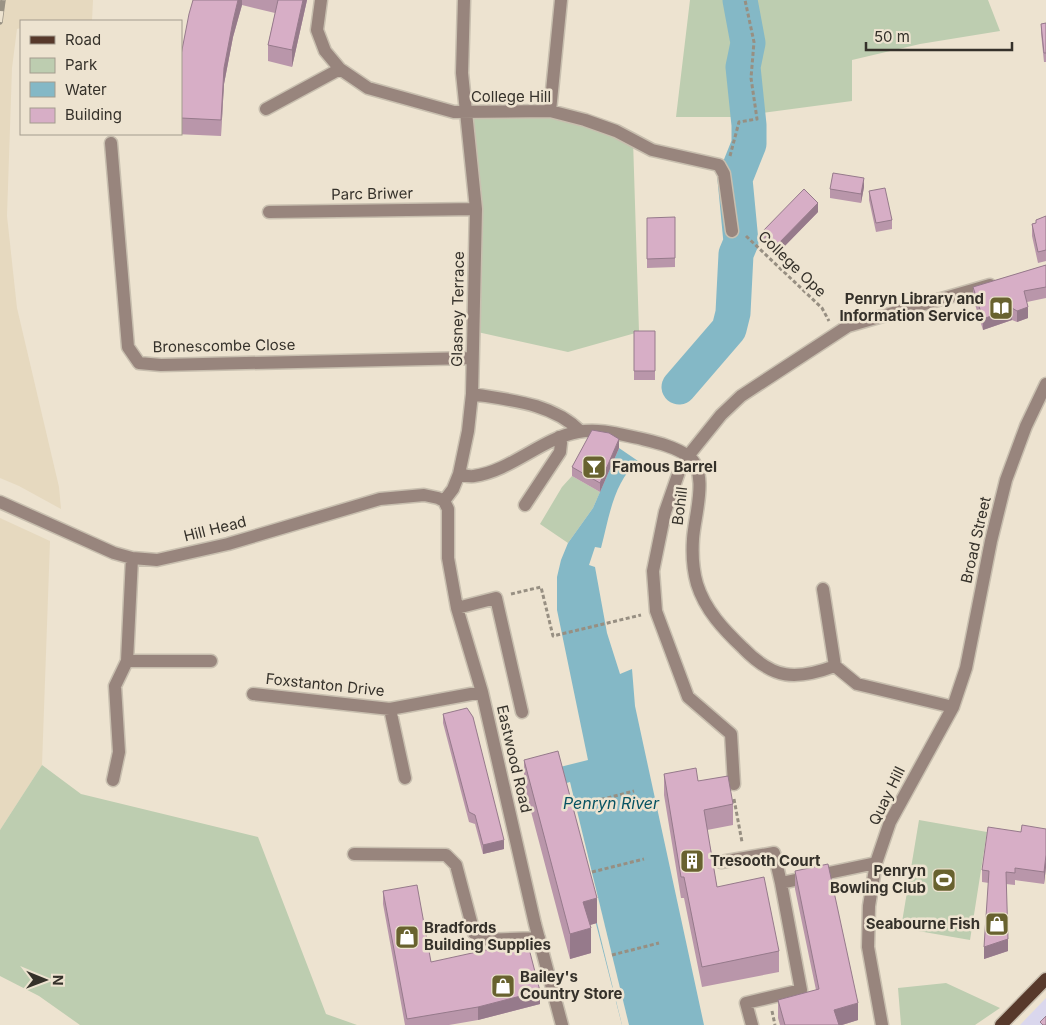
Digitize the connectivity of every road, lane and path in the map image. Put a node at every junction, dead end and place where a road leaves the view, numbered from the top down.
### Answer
1 (321, 0) edge
2 (464, 0) edge
3 (561, 0) edge
4 (745, 0) edge
5 (340, 69) junction
6 (266, 109) dead end
7 (550, 111) junction
8 (465, 113) junction
9 (111, 143) dead end
10 (724, 174) junction
11 (476, 209) junction
12 (269, 212) dead end
13 (732, 231) dead end
14 (747, 236) dead end
15 (1000, 282) edge
16 (836, 334) junction
17 (472, 358) junction
18 (1046, 384) edge
19 (472, 394) junction
20 (580, 431) junction
21 (559, 437) junction
22 (688, 456) junction
23 (459, 474) junction
24 (444, 501) junction
25 (0, 502) edge
26 (525, 505) dead end
27 (132, 558) junction
28 (823, 589) dead end
29 (496, 598) junction
30 (457, 608) junction
31 (656, 611) junction
32 (127, 661) junction
33 (211, 661) dead end
34 (835, 666) junction
35 (482, 692) junction
36 (253, 694) dead end
37 (390, 708) junction
38 (953, 708) junction
39 (522, 712) dead end
40 (406, 778) dead end
41 (113, 780) dead end
42 (734, 784) joint
43 (634, 791) dead end
44 (576, 806) dead end
45 (354, 854) dead end
46 (745, 858) junction
47 (644, 859) dead end
48 (721, 862) dead end
49 (876, 863) junction
50 (592, 872) edge
51 (781, 883) junction
52 (539, 938) junction
53 (659, 943) dead end
54 (612, 955) dead end
55 (1046, 979) edge
56 (562, 1025) edge
57 (752, 1025) edge
58 (882, 1025) edge
59 (1001, 1025) edge

1 - 5 street, College Hill
2 - 8 street, Glasney Terrace
3 - 7 street
4 - 10 path
5 - 6 street
5 - 8 street, College Hill
7 - 8 street, College Hill
7 - 10 street, College Hill
8 - 11 street, Glasney Terrace
9 - 17 street, Bronescombe Close
10 - 13 street
11 - 12 street, Parc Briwer
11 - 17 street, Glasney Terrace
14 - 16 path, College Ope
15 - 16 street
16 - 22 street
17 - 19 street, Glasney Terrace
18 - 38 street, Broad Street
19 - 20 street
19 - 23 street, Glasney Terrace
20 - 21 street
20 - 22 street
21 - 23 street
21 - 26 street
22 - 31 street, Bohill
22 - 34 street, Bohill
23 - 24 street, Glasney Terrace
24 - 27 street, Hill Head
24 - 30 street, Eastwood Road
25 - 27 street, Hill Head
27 - 32 street
28 - 34 street
29 - 30 street
29 - 31 path
29 - 39 street
30 - 35 street, Eastwood Road
31 - 42 street, Bohill
32 - 33 street
32 - 41 street
34 - 38 street
35 - 37 street, Foxstanton Drive
35 - 52 street, Eastwood Road
36 - 37 street, Foxstanton Drive
37 - 40 street
38 - 49 street, Quay Hill
42 - 46 path
43 - 44 path
45 - 52 street
46 - 48 street
46 - 51 street
47 - 50 path
49 - 51 street
49 - 58 street, Quay Hill
51 - 57 street
52 - 56 street, Eastwood Road
53 - 54 path
55 - 59 main road

